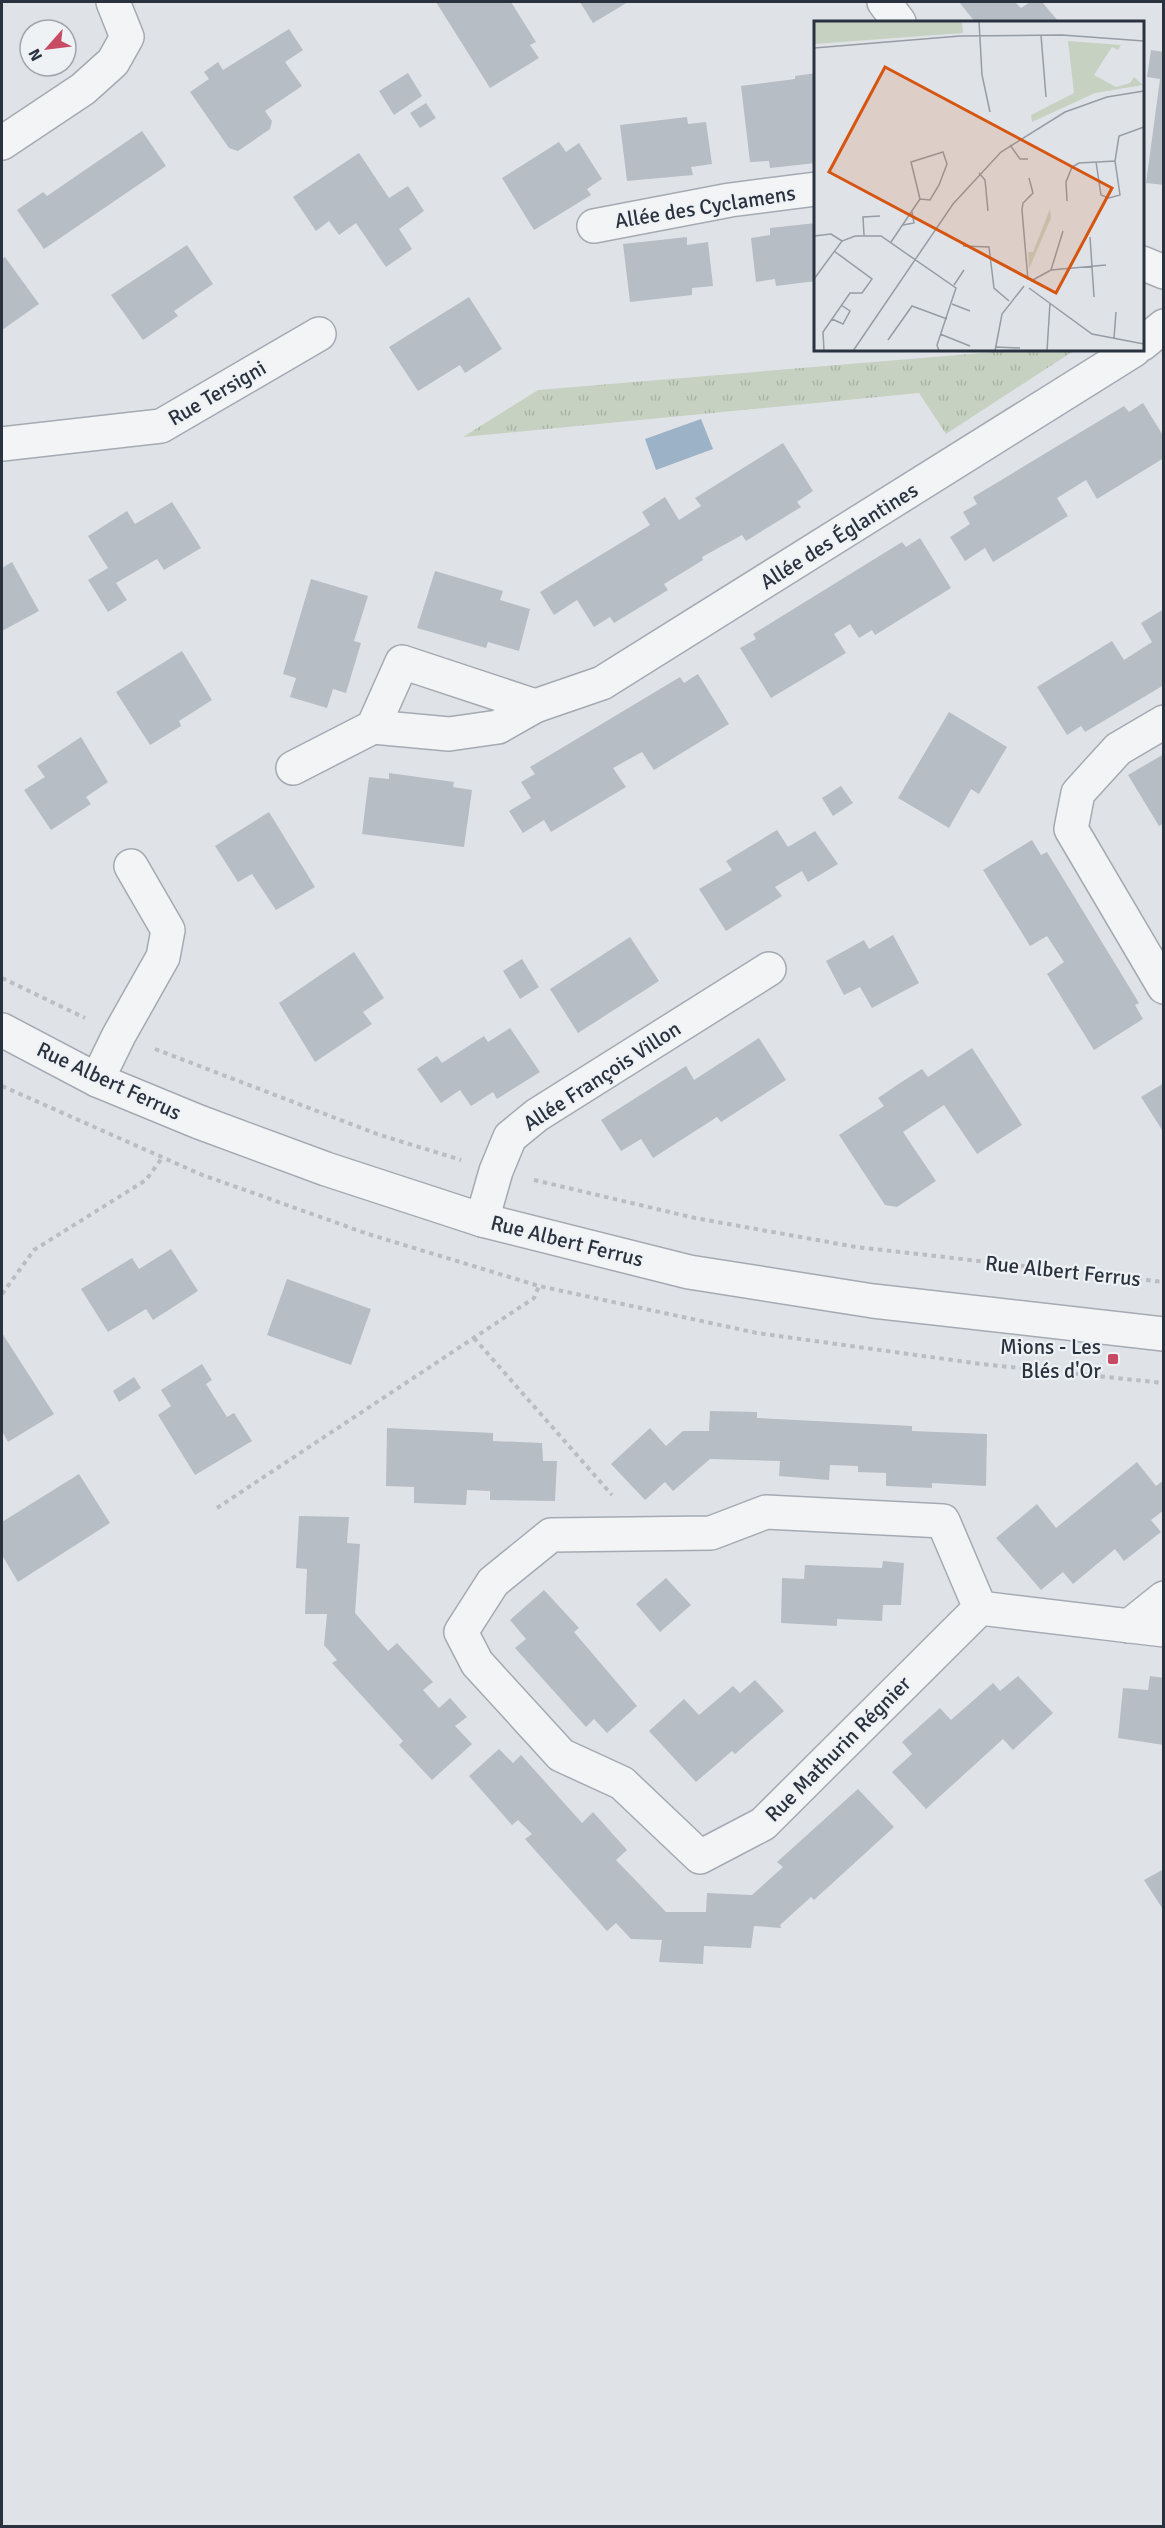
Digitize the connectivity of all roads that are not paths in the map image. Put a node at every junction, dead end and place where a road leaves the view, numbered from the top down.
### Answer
1 (113, 2) edge
2 (884, 2) edge
3 (898, 21) edge
4 (2, 143) edge
5 (814, 189) edge
6 (594, 226) dead end
7 (1144, 263) edge
8 (1164, 272) edge
9 (1164, 326) edge
10 (319, 334) dead end
11 (1144, 343) edge
12 (1132, 351) edge
13 (2, 444) edge
14 (535, 706) junction
15 (1164, 722) edge
16 (373, 727) junction
17 (293, 768) dead end
18 (131, 866) dead end
19 (769, 969) dead end
20 (1164, 987) edge
21 (2, 1030) edge
22 (97, 1080) junction
23 (482, 1220) junction
24 (1164, 1334) edge
25 (1164, 1598) edge
26 (980, 1608) junction
27 (1129, 1626) junction
28 (1164, 1630) edge

1 - 4 street
2 - 3 street
5 - 6 street, Allée des Cyclamens
7 - 8 street
9 - 11 street
10 - 13 street, Rue Tersigni
12 - 14 street, Allée des Églantines
14 - 16 street, Allée des Églantines
14 - 16 street
15 - 20 street
16 - 17 street
18 - 22 street
19 - 23 street, Allée François Villon
21 - 22 street, Rue Albert Ferrus
22 - 23 street, Rue Albert Ferrus
23 - 24 street, Rue Albert Ferrus
25 - 27 street
26 - 26 street, Rue Mathurin Régnier
26 - 27 street
27 - 28 street

